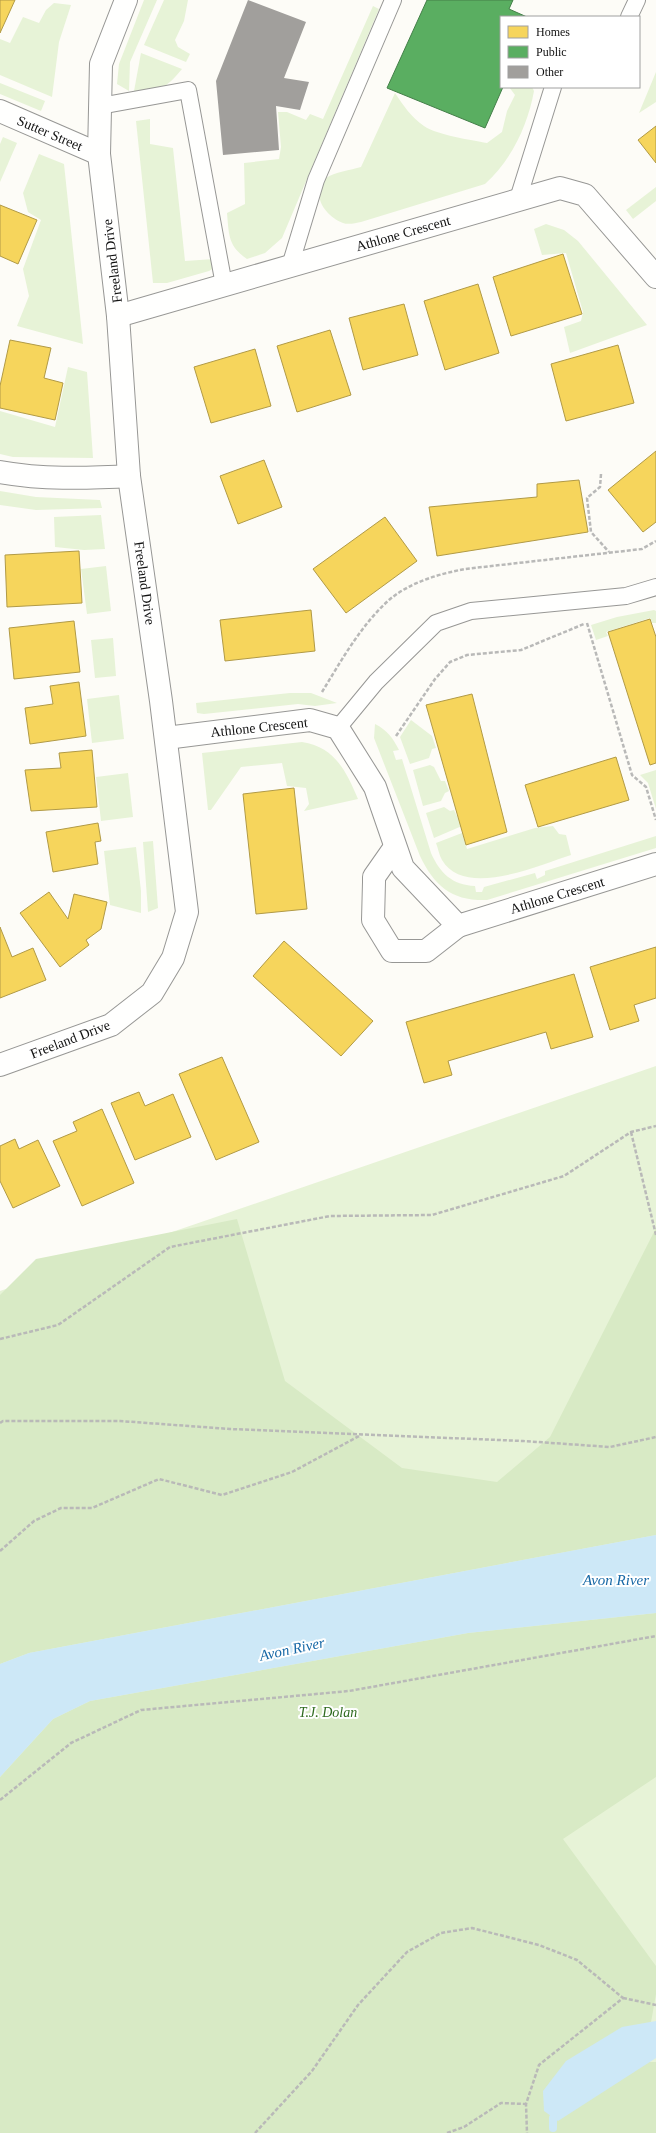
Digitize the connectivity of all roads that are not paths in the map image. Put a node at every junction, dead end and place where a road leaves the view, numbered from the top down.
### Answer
1 (126, 0) edge
2 (393, 0) edge
3 (637, 0) edge
4 (630, 16) edge
5 (552, 88) edge
6 (100, 106) junction
7 (0, 111) edge
8 (99, 154) junction
9 (518, 200) junction
10 (290, 266) junction
11 (656, 277) edge
12 (224, 286) junction
13 (118, 316) junction
14 (0, 472) edge
15 (129, 476) junction
16 (656, 587) edge
17 (338, 728) junction
18 (166, 738) junction
19 (396, 847) junction
20 (656, 864) edge
21 (458, 926) junction
22 (0, 1065) edge

1 - 6 street, Freeland Drive
2 - 10 lane
3 - 4 lane
5 - 9 lane
6 - 8 street, Freeland Drive
6 - 12 lane
7 - 8 street, Sutter Street
8 - 13 street, Freeland Drive
9 - 10 street, Athlone Crescent
9 - 11 street, Athlone Crescent
10 - 12 street, Athlone Crescent
12 - 13 street, Athlone Crescent
13 - 15 street, Freeland Drive
14 - 15 street
15 - 18 street, Freeland Drive
16 - 17 lane
17 - 18 street, Athlone Crescent
17 - 19 street
18 - 22 street, Freeland Drive
19 - 21 street
19 - 21 street, Athlone Crescent
20 - 21 street, Athlone Crescent

